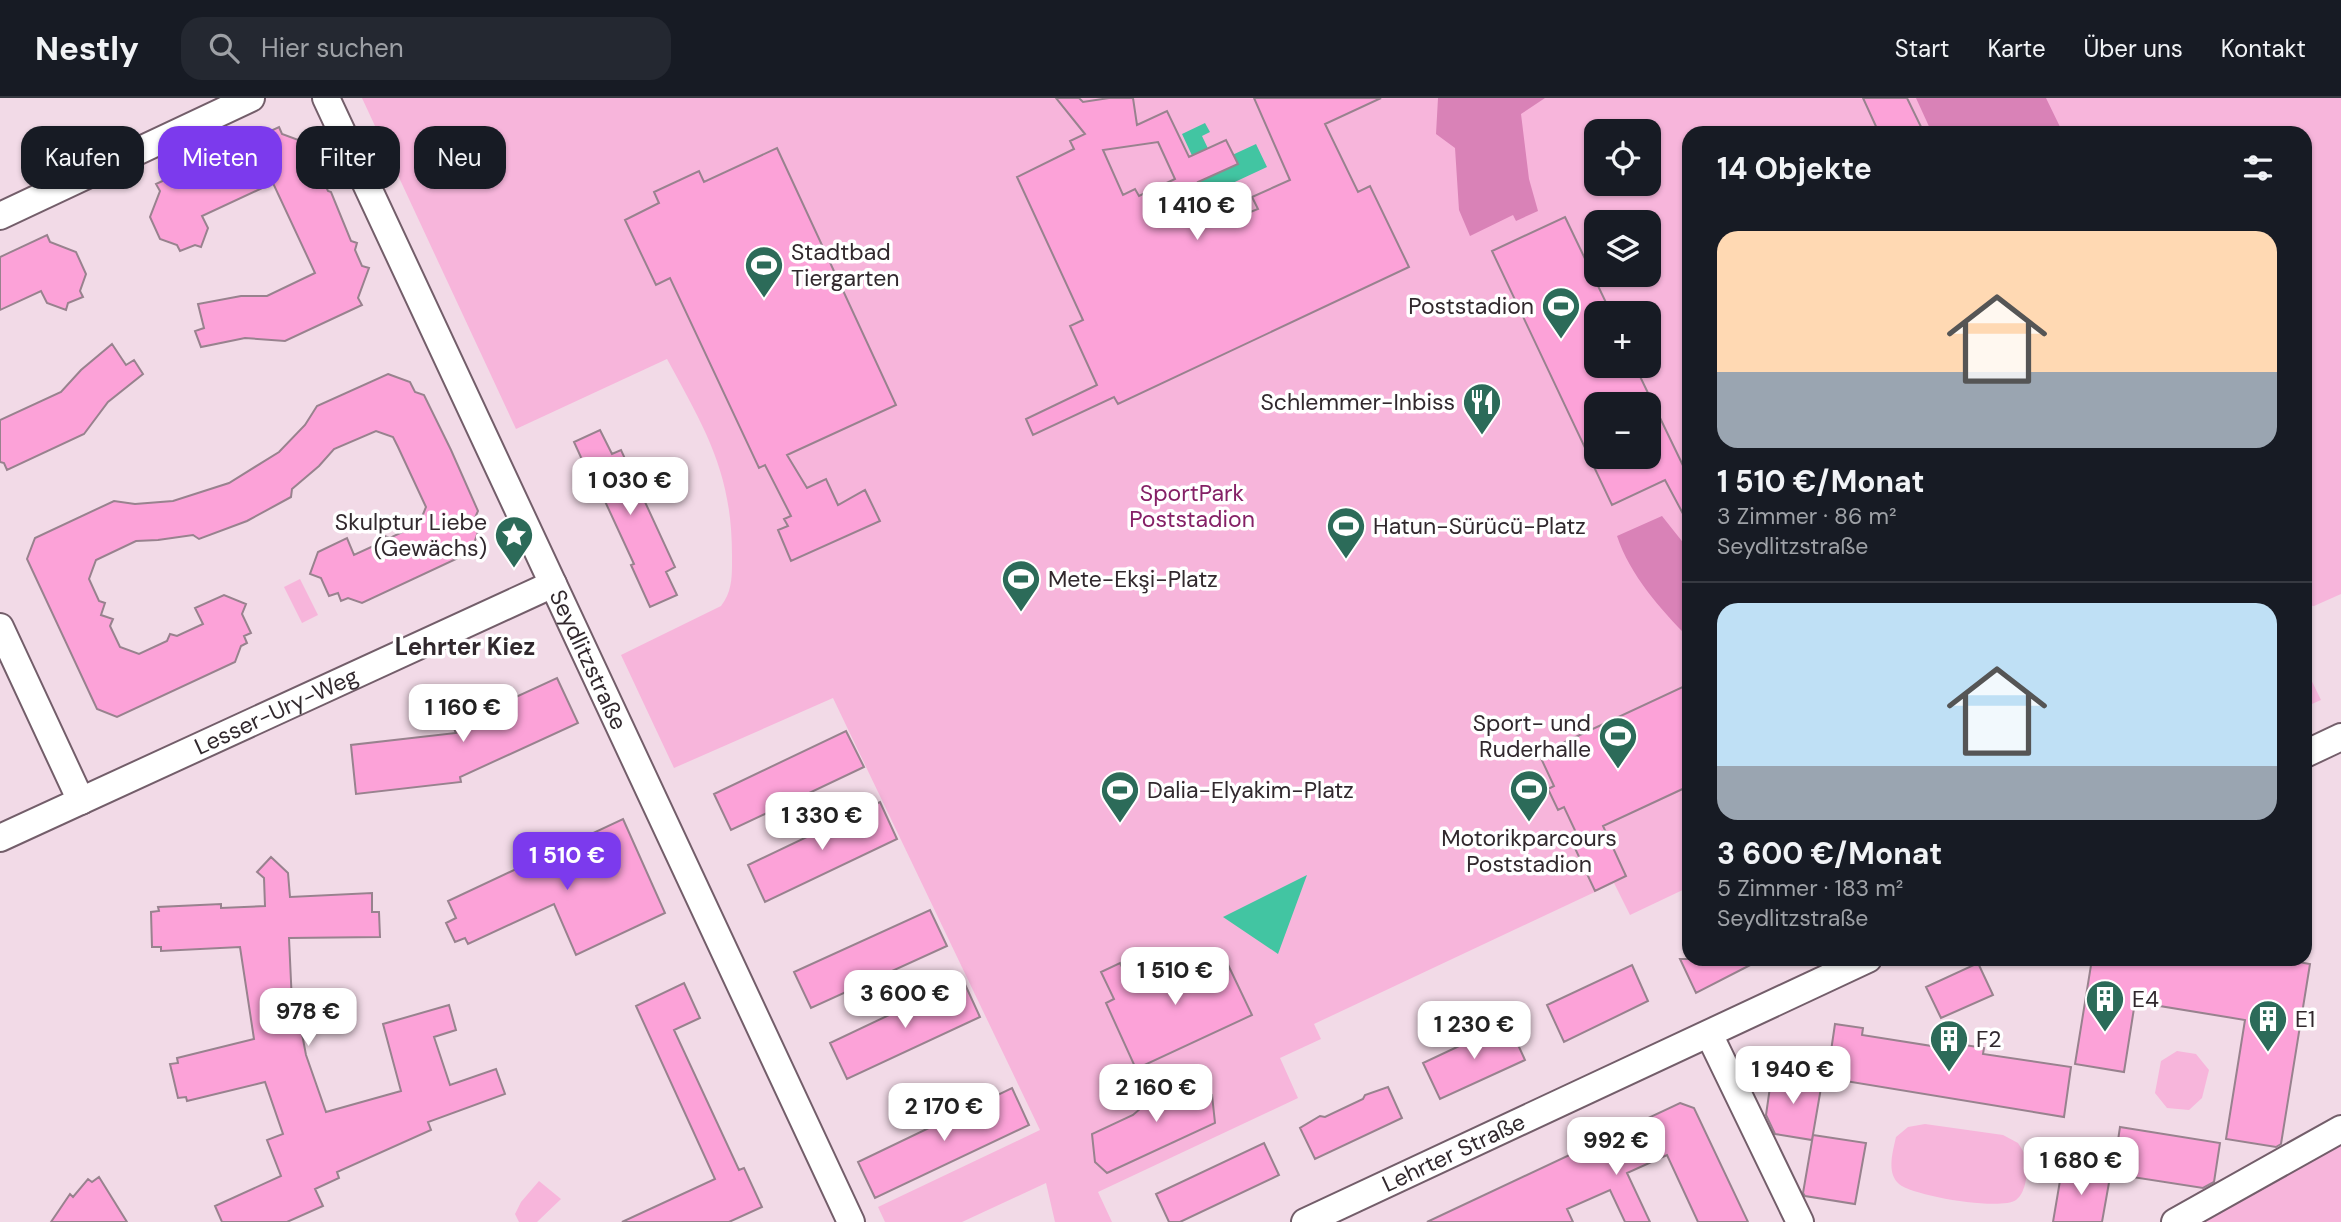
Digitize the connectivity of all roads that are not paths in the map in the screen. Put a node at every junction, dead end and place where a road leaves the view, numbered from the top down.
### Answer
1 (251, 98) edge
2 (326, 98) edge
3 (0, 216) edge
4 (553, 584) junction
5 (0, 627) edge
6 (2341, 737) edge
7 (2312, 751) edge
8 (81, 801) junction
9 (0, 838) edge
10 (1853, 966) edge
11 (1709, 1034) junction
12 (2341, 1129) edge
13 (851, 1222) edge
14 (1305, 1222) edge
15 (1800, 1222) edge
16 (2175, 1222) edge

1 - 3 street
2 - 4 street, Seydlitzstraße
4 - 8 street, Lesser-Ury-Weg
4 - 13 street, Seydlitzstraße
5 - 8 street
6 - 7 street
8 - 9 street, Lesser-Ury-Weg
10 - 11 street, Lehrter Straße
11 - 14 street, Lehrter Straße
11 - 15 street
12 - 16 street

